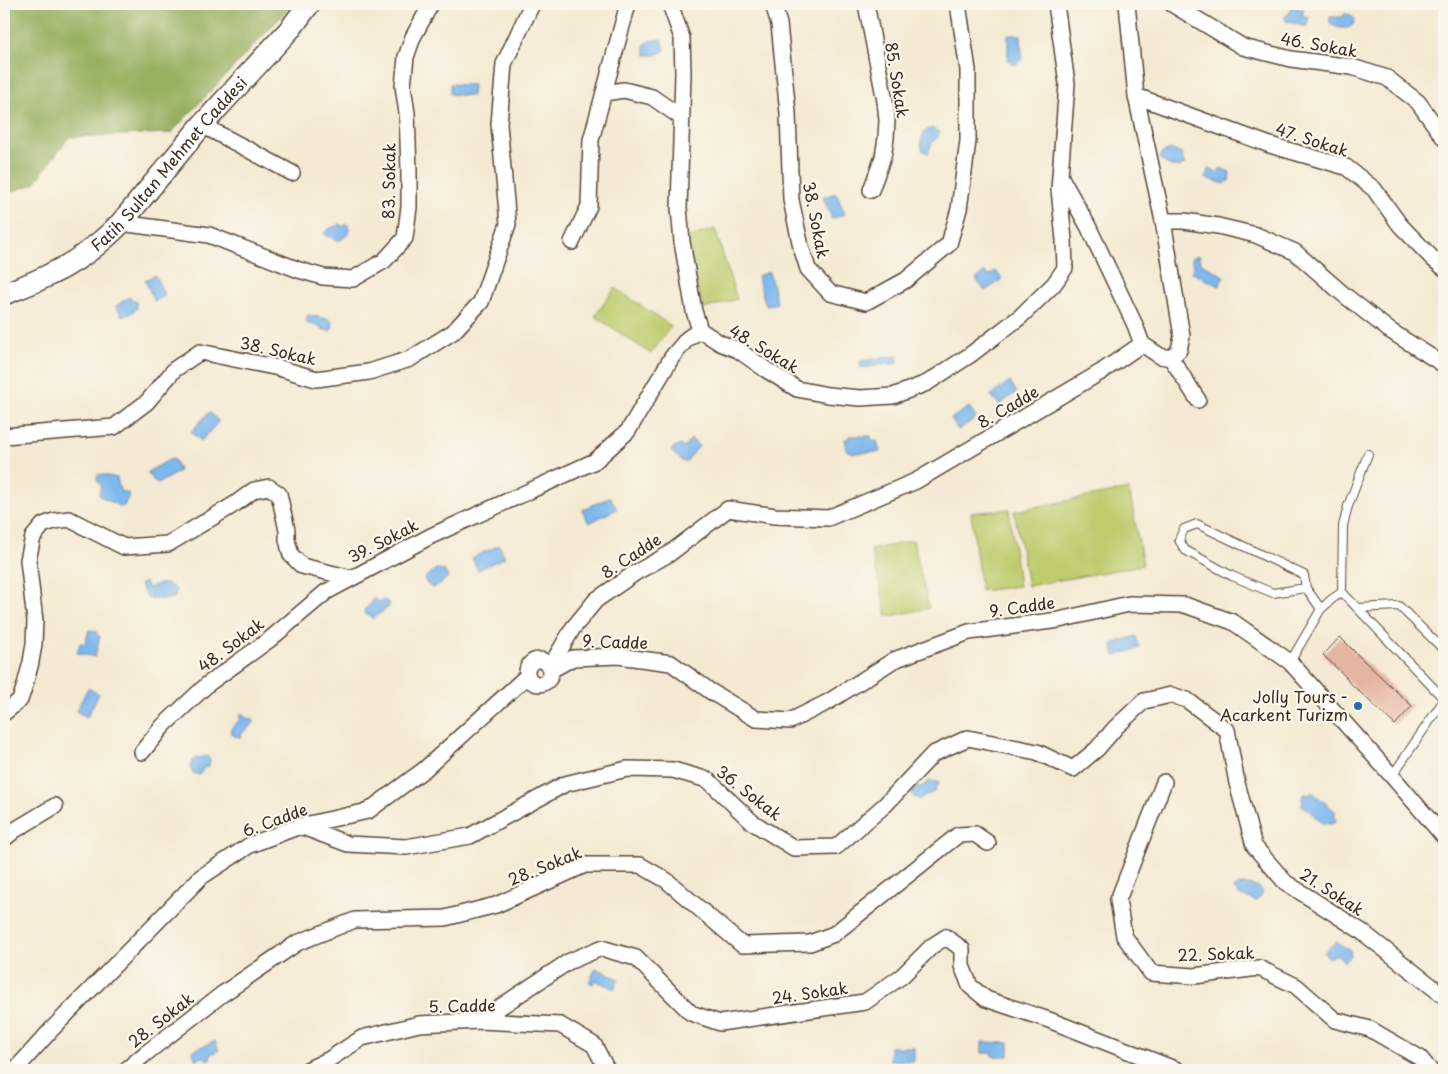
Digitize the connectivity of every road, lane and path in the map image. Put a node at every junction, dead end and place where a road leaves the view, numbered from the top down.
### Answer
1 (309, 4) edge
2 (431, 4) edge
3 (532, 4) edge
4 (628, 4) edge
5 (670, 4) edge
6 (773, 4) edge
7 (866, 4) edge
8 (958, 4) edge
9 (1056, 4) edge
10 (1127, 4) edge
11 (1172, 4) edge
12 (604, 93) junction
13 (1136, 96) junction
14 (682, 118) junction
15 (202, 125) junction
16 (1444, 138) edge
17 (292, 173) dead end
18 (1060, 176) junction
19 (871, 190) dead end
20 (1163, 221) junction
21 (121, 224) junction
22 (572, 242) dead end
23 (1444, 268) edge
24 (4, 294) edge
25 (700, 330) junction
26 (1142, 344) junction
27 (1171, 358) junction
28 (1444, 365) edge
29 (1198, 400) dead end
30 (4, 436) edge
31 (1368, 454) dead end
32 (352, 578) junction
33 (1306, 588) junction
34 (1342, 592) junction
35 (1357, 608) junction
36 (1321, 609) junction
37 (574, 628) junction
38 (1444, 650) edge
39 (534, 661) junction
40 (1290, 662) junction
41 (550, 669) junction
42 (527, 676) junction
43 (1444, 699) edge
44 (4, 713) edge
45 (1227, 730) joint
46 (142, 752) dead end
47 (1392, 776) junction
48 (1164, 782) dead end
49 (55, 806) dead end
50 (300, 826) junction
51 (1444, 837) edge
52 (4, 839) edge
53 (988, 843) dead end
54 (1444, 996) edge
55 (479, 1021) junction
56 (325, 1065) edge
57 (14, 1070) edge
58 (126, 1070) edge
59 (307, 1070) edge
60 (607, 1070) edge
61 (1177, 1070) edge
62 (1430, 1070) edge

1 - 15 main road, Fatih Sultan Mehmet Caddesi
2 - 21 street, 83. Sokak
3 - 30 street, 38. Sokak
4 - 12 street
5 - 14 street
6 - 8 street, 38. Sokak
7 - 19 street, 85. Sokak
9 - 18 street
10 - 13 street
11 - 16 street, 46. Sokak
12 - 14 street
12 - 22 street
13 - 20 street
13 - 23 street, 47. Sokak
14 - 25 street
15 - 17 street
15 - 21 main road, Fatih Sultan Mehmet Caddesi
18 - 25 street, 48. Sokak
18 - 26 street
20 - 27 street
20 - 28 street
21 - 24 main road, Fatih Sultan Mehmet Caddesi
25 - 32 street, 39. Sokak
26 - 27 street
26 - 37 street, 8. Cadde
27 - 29 street
31 - 34 lane
32 - 44 street, 39. Sokak
32 - 46 street, 48. Sokak
33 - 33 lane
33 - 36 lane
34 - 35 lane
34 - 36 lane
35 - 38 lane
35 - 43 lane
36 - 40 lane
37 - 39 street, 8. Cadde
37 - 41 street, 8. Cadde
39 - 41 street
39 - 42 street
40 - 41 street, 9. Cadde
40 - 47 street, 9. Cadde
41 - 42 street
42 - 50 street, 6. Cadde
43 - 47 lane
45 - 50 street, 36. Sokak
45 - 54 street, 21. Sokak
47 - 51 street, 9. Cadde
48 - 62 street, 22. Sokak
49 - 52 street
50 - 57 street, 6. Cadde
53 - 58 street, 28. Sokak
55 - 56 street, 5. Cadde
55 - 60 street, 5. Cadde
55 - 61 street, 24. Sokak
56 - 59 street, 5. Cadde

